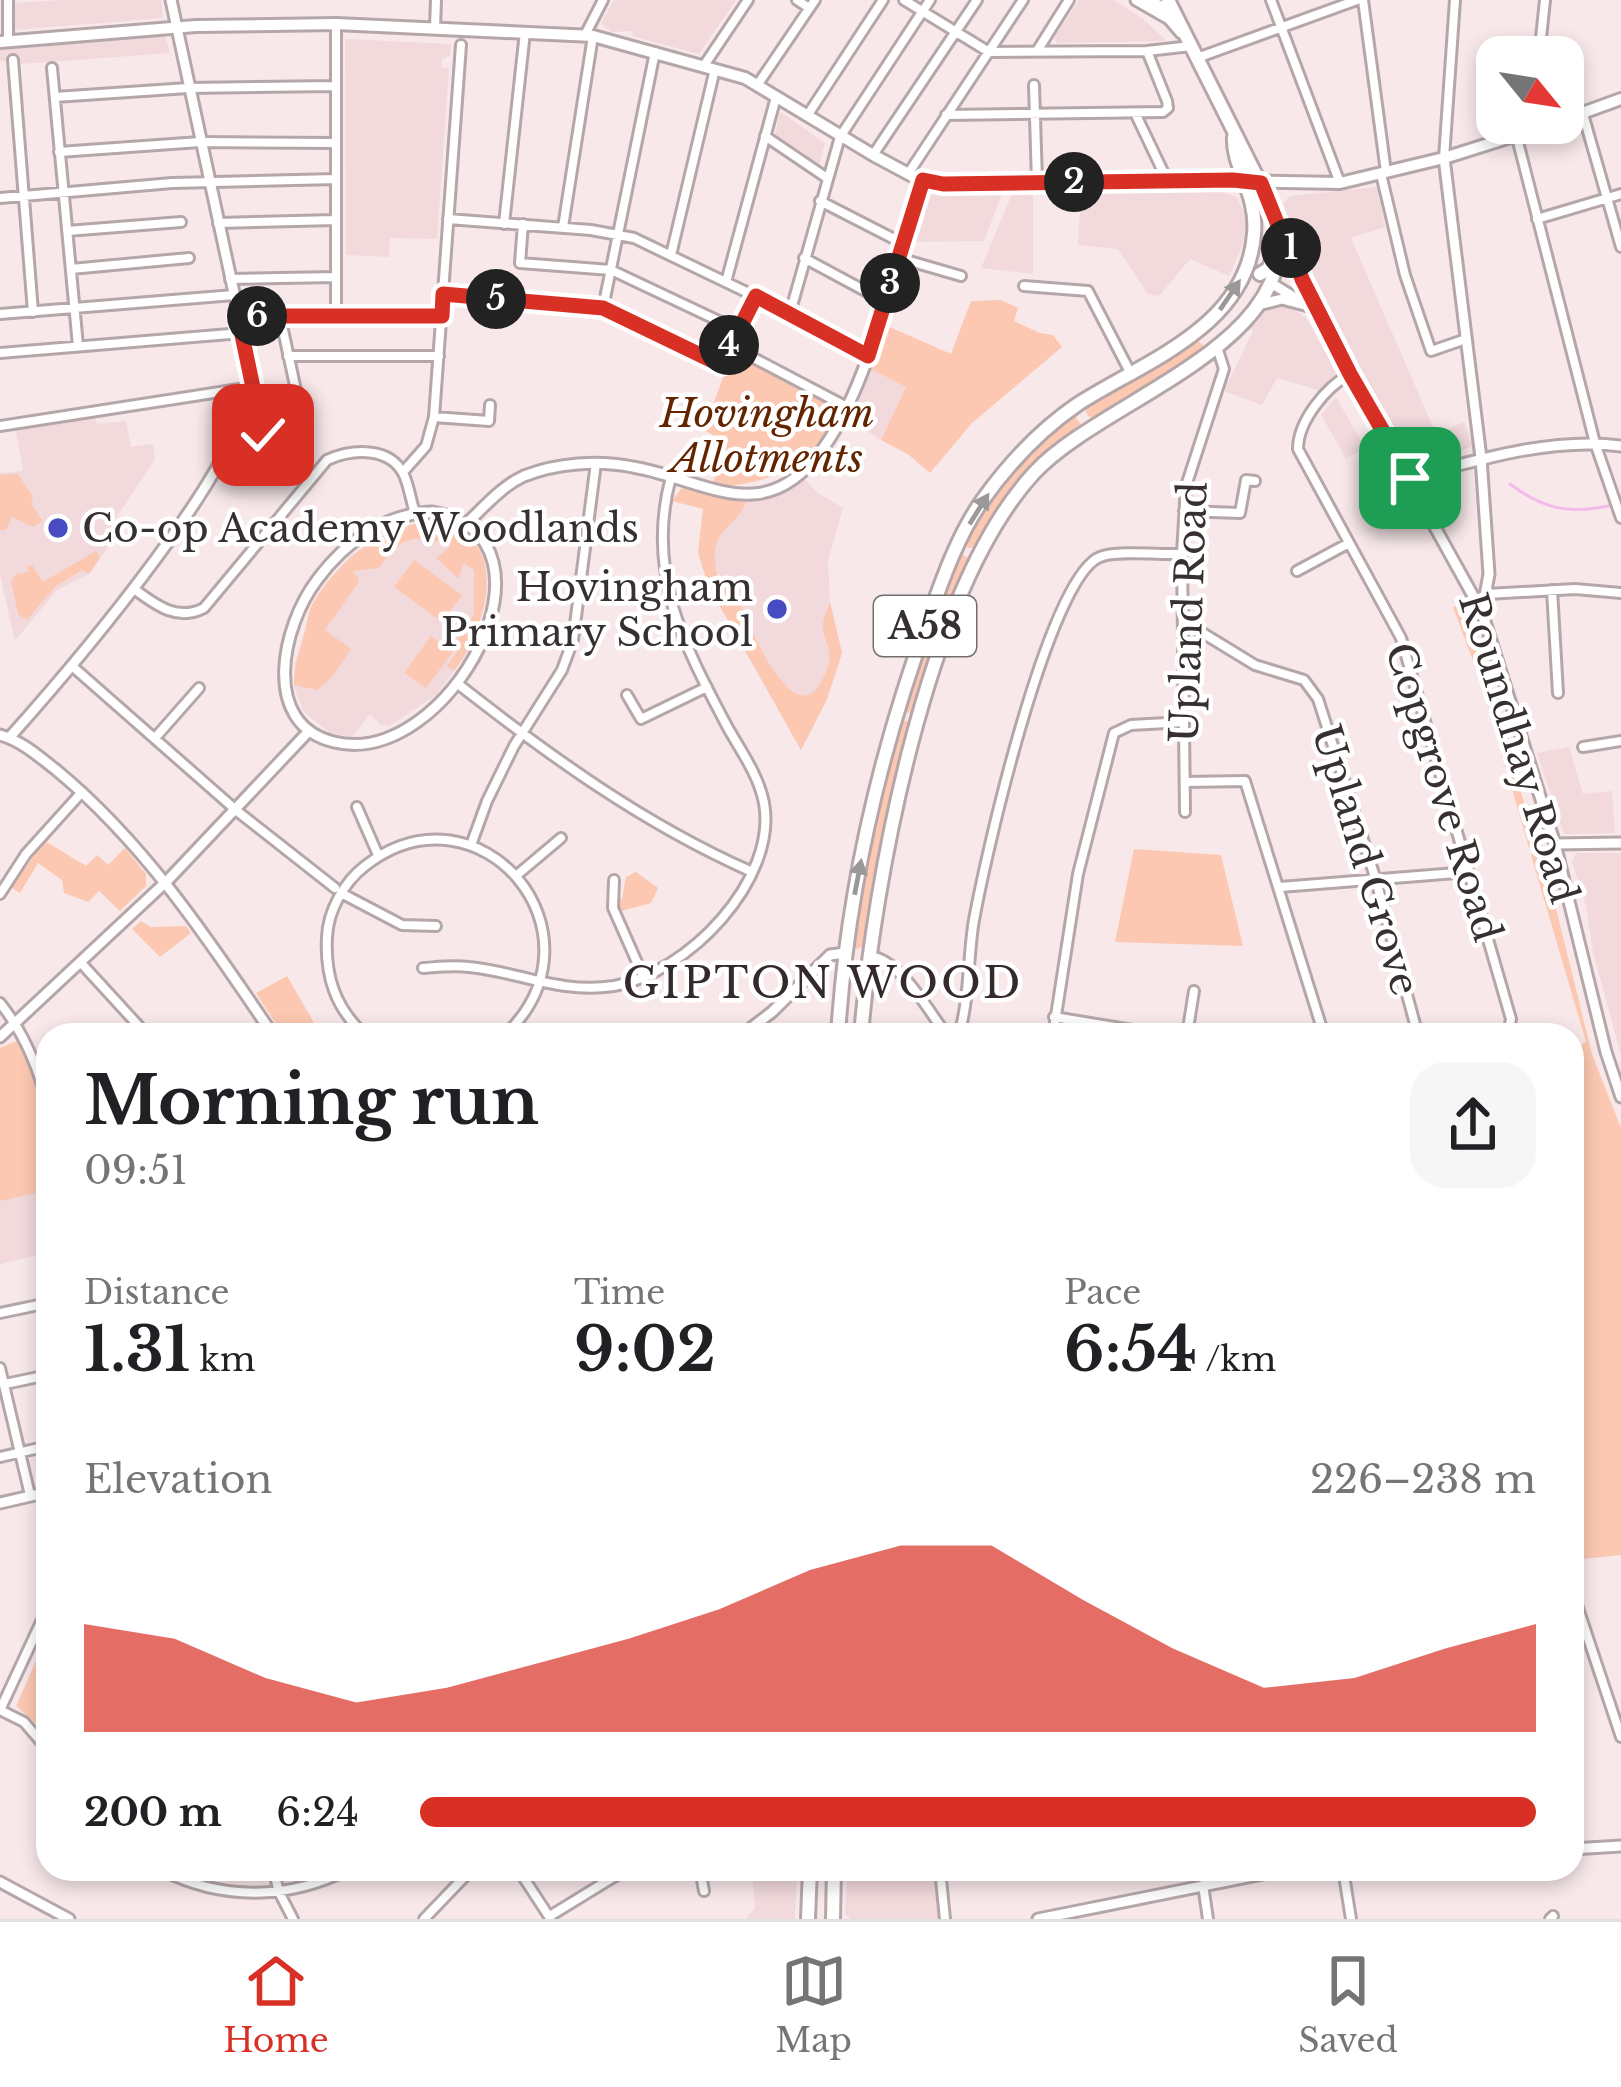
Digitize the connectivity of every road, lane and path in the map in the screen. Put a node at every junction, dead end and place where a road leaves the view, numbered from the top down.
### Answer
1 (8, 0) edge
2 (170, 0) edge
3 (436, 0) edge
4 (603, 0) edge
5 (748, 0) edge
6 (797, 0) edge
7 (884, 0) edge
8 (904, 0) edge
9 (930, 0) edge
10 (976, 0) edge
11 (1023, 0) edge
12 (1069, 0) edge
13 (1136, 0) edge
14 (1148, 0) edge
15 (1270, 0) edge
16 (1360, 0) edge
17 (1455, 0) edge
18 (1546, 0) edge
19 (812, 4) edge
20 (1171, 6) edge
21 (923, 11) junction
22 (336, 24) junction
23 (175, 26) junction
24 (1283, 27) junction
25 (435, 28) junction
26 (525, 31) junction
27 (956, 32) junction
28 (589, 35) junction
29 (1542, 36) edge
30 (5, 38) edge
31 (461, 45) dead end
32 (1037, 51) junction
33 (1147, 51) junction
34 (655, 52) junction
35 (989, 52) junction
36 (1195, 52) junction
37 (13, 60) dead end
38 (710, 66) junction
39 (52, 68) dead end
40 (758, 84) junction
41 (1034, 85) dead end
42 (335, 86) junction
43 (188, 88) junction
44 (777, 95) junction
45 (55, 97) junction
46 (1621, 99) edge
47 (1584, 114) edge
48 (946, 115) junction
49 (1136, 115) junction
50 (807, 116) junction
51 (1034, 116) junction
52 (1584, 118) edge
53 (765, 136) junction
54 (840, 137) junction
55 (1234, 137) junction
56 (200, 142) junction
57 (336, 142) junction
58 (1486, 144) edge
59 (1519, 144) edge
60 (59, 152) junction
61 (873, 155) junction
62 (1444, 158) junction
63 (1238, 159) junction
64 (908, 174) junction
65 (1383, 174) junction
66 (827, 178) junction
67 (336, 179) junction
68 (923, 180) junction
69 (1168, 180) junction
70 (1220, 180) junction
71 (209, 181) junction
72 (1254, 182) junction
73 (1036, 183) junction
74 (1340, 183) junction
75 (1290, 184) junction
76 (63, 192) junction
77 (1621, 194) edge
78 (24, 196) junction
79 (0, 198) edge
80 (1607, 200) junction
81 (820, 201) junction
82 (1253, 206) junction
83 (1273, 209) junction
84 (448, 219) junction
85 (1538, 219) junction
86 (336, 220) junction
87 (181, 222) dead end
88 (218, 223) junction
89 (504, 224) junction
90 (523, 224) junction
91 (1278, 225) junction
92 (563, 227) junction
93 (67, 231) junction
94 (1254, 234) junction
95 (619, 235) junction
96 (902, 243) junction
97 (1621, 247) edge
98 (671, 255) junction
99 (1250, 255) junction
100 (189, 258) dead end
101 (804, 258) junction
102 (898, 258) junction
103 (71, 269) junction
104 (610, 271) junction
105 (961, 276) dead end
106 (336, 277) junction
107 (230, 279) junction
108 (1266, 279) junction
109 (726, 282) junction
110 (1024, 286) dead end
111 (443, 294) junction
112 (234, 295) junction
113 (756, 296) junction
114 (884, 301) junction
115 (1258, 304) junction
116 (1304, 304) junction
117 (75, 308) junction
118 (603, 308) junction
119 (1318, 309) junction
120 (33, 312) junction
121 (790, 313) junction
122 (0, 314) edge
123 (238, 316) junction
124 (280, 316) junction
125 (336, 316) junction
126 (442, 316) junction
127 (1201, 329) junction
128 (738, 330) junction
129 (242, 333) junction
130 (1466, 339) junction
131 (729, 345) junction
132 (79, 346) junction
133 (1217, 347) junction
134 (0, 353) edge
135 (288, 356) junction
136 (440, 356) junction
137 (868, 356) junction
138 (1131, 374) junction
139 (1350, 374) junction
140 (252, 387) junction
141 (490, 405) dead end
142 (845, 406) junction
143 (1076, 406) junction
144 (434, 417) junction
145 (302, 418) dead end
146 (0, 426) edge
147 (1089, 426) junction
148 (263, 435) dead end
149 (1594, 443) junction
150 (1621, 446) edge
151 (1481, 458) junction
152 (596, 463) junction
153 (403, 472) junction
154 (671, 477) junction
155 (1410, 478) junction
156 (1255, 481) dead end
157 (1184, 511) junction
158 (415, 513) junction
159 (1621, 518) edge
160 (467, 523) junction
161 (1349, 543) junction
162 (957, 548) junction
163 (1182, 554) junction
164 (978, 557) junction
165 (1297, 571) dead end
166 (1489, 574) junction
167 (1470, 587) junction
168 (134, 589) junction
169 (1552, 590) junction
170 (1621, 593) edge
171 (1487, 594) junction
172 (1482, 613) junction
173 (1184, 621) junction
174 (72, 666) junction
175 (458, 684) junction
176 (707, 687) junction
177 (199, 688) dead end
178 (1558, 693) dead end
179 (627, 695) dead end
180 (897, 713) junction
181 (920, 720) junction
182 (1184, 722) junction
183 (308, 732) junction
184 (523, 735) junction
185 (4, 736) edge
186 (154, 738) junction
187 (1621, 742) edge
188 (1583, 747) dead end
189 (1185, 782) junction
190 (82, 792) junction
191 (357, 807) dead end
192 (237, 812) junction
193 (1185, 812) dead end
194 (562, 838) dead end
195 (1621, 843) edge
196 (1555, 844) junction
197 (471, 845) junction
198 (378, 856) junction
199 (750, 871) junction
200 (1468, 872) junction
201 (517, 875) junction
202 (1375, 877) junction
203 (614, 880) dead end
204 (165, 884) junction
205 (1280, 886) junction
206 (338, 890) junction
207 (0, 894) edge
208 (436, 926) dead end
209 (845, 953) junction
210 (870, 956) junction
211 (82, 964) junction
212 (423, 968) dead end
213 (644, 978) junction
214 (541, 985) junction
215 (1194, 991) dead end
216 (0, 1004) edge
217 (1054, 1017) junction
218 (136, 1023) edge
219 (264, 1023) edge
220 (355, 1023) edge
221 (518, 1023) edge
222 (758, 1023) edge
223 (839, 1023) edge
224 (862, 1023) edge
225 (938, 1023) edge
226 (961, 1023) edge
227 (1054, 1023) edge
228 (1090, 1023) edge
229 (1189, 1023) edge
230 (1320, 1023) edge
231 (1415, 1023) edge
232 (1510, 1023) edge
233 (17, 1024) junction
234 (0, 1036) edge
235 (36, 1067) edge
236 (1621, 1097) edge
237 (36, 1306) edge
238 (0, 1313) edge
239 (1, 1367) edge
240 (36, 1378) edge
241 (5, 1384) junction
242 (36, 1450) edge
243 (20, 1453) junction
244 (0, 1457) edge
245 (36, 1494) edge
246 (30, 1495) junction
247 (0, 1503) edge
248 (1584, 1626) edge
249 (36, 1633) edge
250 (0, 1710) edge
251 (36, 1736) edge
252 (1621, 1737) edge
253 (1621, 1846) edge
254 (1584, 1848) edge
255 (193, 1881) edge
256 (276, 1881) edge
257 (324, 1881) edge
258 (461, 1881) edge
259 (526, 1881) edge
260 (607, 1881) edge
261 (702, 1881) edge
262 (810, 1881) edge
263 (834, 1881) edge
264 (941, 1881) edge
265 (1215, 1881) edge
266 (1345, 1881) edge
267 (0, 1882) edge
268 (1203, 1885) junction
269 (704, 1891) dead end
270 (279, 1892) junction
271 (550, 1918) edge
272 (68, 1919) edge
273 (293, 1919) edge
274 (425, 1919) edge
275 (808, 1919) edge
276 (833, 1919) edge
277 (945, 1919) edge
278 (1038, 1919) edge
279 (1208, 1919) edge
280 (1351, 1919) edge

1 - 30 street
2 - 23 street
3 - 25 street
4 - 28 street
5 - 38 street
6 - 19 street
7 - 50 street
8 - 21 street
9 - 21 street
10 - 27 street
11 - 35 street
12 - 32 street
13 - 36 street
14 - 20 street
15 - 24 street
16 - 24 street
16 - 65 street
17 - 62 street
18 - 29 street
19 - 40 street
20 - 36 main road, A58
21 - 27 street
21 - 54 street
22 - 23 main road
22 - 25 main road
22 - 42 street
23 - 30 main road
23 - 43 street
24 - 36 street
24 - 74 street
25 - 26 main road
26 - 28 main road
26 - 89 street
27 - 35 street
27 - 61 street
28 - 34 main road
28 - 92 street
31 - 84 street
32 - 33 street
32 - 35 street
33 - 36 street
33 - 49 street
34 - 38 main road
34 - 95 street
35 - 48 street
36 - 55 main road, A58
37 - 78 street
38 - 40 main road
38 - 98 street
39 - 45 street
40 - 44 main road
41 - 51 street
42 - 43 street
42 - 57 street
43 - 45 street
43 - 56 street
44 - 50 main road
44 - 53 street
45 - 60 street
46 - 47 main road
48 - 51 street
48 - 64 street
49 - 51 street
49 - 69 street
50 - 54 main road
51 - 73 street
52 - 80 street
53 - 66 street
53 - 109 street
54 - 61 main road
54 - 66 street
55 - 63 main road, A58
55 - 72 main road, A58
56 - 57 street
56 - 60 street
56 - 71 street
57 - 67 street
58 - 62 main road
59 - 85 street
60 - 76 street
61 - 64 main road
62 - 65 main road
62 - 130 street
63 - 70 main road
63 - 72 main road, A58
64 - 68 main road
65 - 74 main road
65 - 130 street
66 - 81 street
67 - 71 street
67 - 86 street
68 - 73 main road
68 - 96 street
69 - 70 main road
69 - 73 main road
70 - 72 main road
70 - 82 main road
71 - 76 street
71 - 88 street
72 - 75 main road
72 - 82 main road, A58
72 - 83 main road, A58
72 - 94 main road
74 - 75 main road
75 - 83 main road
76 - 78 street
76 - 93 street
77 - 80 street
78 - 79 street
78 - 120 street
80 - 85 street
80 - 97 street
81 - 96 street
81 - 101 street
82 - 94 main road, A58
83 - 91 main road, A58
84 - 89 street
84 - 111 street
85 - 149 street
86 - 88 street
86 - 106 street
87 - 93 street
88 - 107 street
89 - 90 street
90 - 92 street
90 - 104 street
91 - 108 main road, A58
91 - 119 street, Roundhay Road
92 - 95 street
93 - 103 street
94 - 99 main road, A58
95 - 98 street
95 - 104 street
96 - 102 street
98 - 109 street
99 - 108 main road
127 -> 99 main road, A58
100 - 103 street
101 - 114 street
101 - 121 street
102 - 105 street
102 - 114 street
103 - 117 street
104 - 118 street
104 - 128 street
106 - 107 street
106 - 125 street
107 - 112 street
108 - 115 main road, A58
108 - 116 street
109 - 113 street
110 - 138 street
111 - 118 street
111 - 126 street
112 - 117 street
112 - 123 street
113 - 121 street
113 - 128 street
114 - 137 street
115 - 116 street
115 - 133 main road, A58
116 - 119 street
117 - 120 street
117 - 132 street
118 - 131 street
119 - 139 street, Roundhay Road
120 - 122 street
121 - 137 street
123 - 124 street
123 - 129 street
124 - 125 street
124 - 135 street
125 - 126 street
126 - 136 street
127 - 133 main road
127 - 138 main road, A58
128 - 131 street
129 - 132 street
129 - 140 street
130 - 151 street
131 - 142 street
132 - 134 street
133 - 147 main road, A58
133 - 157 street, Upland Road
135 - 136 street
135 - 145 street
136 - 144 street
137 - 142 street
138 - 143 main road, A58
139 - 155 street, Roundhay Road
139 - 161 street, Copgrove Road
140 - 146 street
140 - 148 street
140 - 168 street
141 - 144 street
142 - 154 street
143 - 147 main road
162 -> 143 main road, A58
144 - 153 street
147 - 164 main road, A58
149 - 150 street
149 - 151 street
149 - 159 street
151 - 155 street
151 - 166 street
152 - 154 street
152 - 160 street
152 - 184 street
153 - 158 street
153 - 168 street
154 - 176 street
155 - 167 street, Roundhay Road
156 - 157 street
157 - 163 street, Upland Road
158 - 160 street
158 - 183 street
160 - 175 street
161 - 165 street
161 - 200 street, Copgrove Road
162 - 164 main road
162 - 180 main road, A58
163 - 173 street, Upland Road
163 - 226 street
164 - 181 main road, A58
166 - 167 street
166 - 171 street
167 - 172 street, Roundhay Road
168 - 174 street
169 - 170 street
169 - 171 street
169 - 178 street
171 - 172 street
172 - 196 street, Roundhay Road
173 - 182 street, Upland Road
173 - 202 street, Upland Grove
174 - 185 street
174 - 186 street
175 - 183 street
175 - 184 street
176 - 179 street
176 - 199 street
177 - 186 street
180 - 181 main road
209 -> 180 main road, A58
181 - 210 main road, A58
182 - 189 street, Upland Road
182 - 217 street
183 - 192 street
184 - 197 street
184 - 199 street
185 - 190 street
186 - 192 street
187 - 188 street
189 - 193 street, Upland Road
189 - 205 street
190 - 204 street
190 - 207 street
191 - 198 street
192 - 204 street
192 - 206 street
194 - 201 street
195 - 196 street
196 - 236 street, Roundhay Road
197 - 198 street
197 - 201 street
198 - 206 street
199 - 213 street
200 - 202 street
200 - 232 street, Copgrove Road
201 - 214 street
202 - 205 street
202 - 231 street, Upland Grove
203 - 213 street
204 - 211 street
204 - 219 street
205 - 230 street
206 - 208 street
206 - 220 street
209 - 222 street
209 - 223 main road, A58
210 - 224 main road, A58
210 - 225 street
211 - 218 street
211 - 233 street
212 - 214 street
213 - 214 street
214 - 221 street
215 - 229 street
216 - 233 street
217 - 227 street
217 - 228 street
233 - 234 street
233 - 235 street
237 - 238 street
239 - 241 street
240 - 241 street
241 - 243 street
242 - 243 street
243 - 244 street
243 - 246 street
245 - 246 street
246 - 247 street
248 - 252 street
249 - 250 street
250 - 251 street
253 - 254 street
255 - 270 street
256 - 270 street
257 - 270 street
258 - 274 street
259 - 271 street
260 - 271 street
261 - 269 street
262 - 275 main road
263 - 276 main road
264 - 277 street
265 - 268 street
266 - 280 street
267 - 272 street
268 - 278 street
268 - 279 street
270 - 273 street

